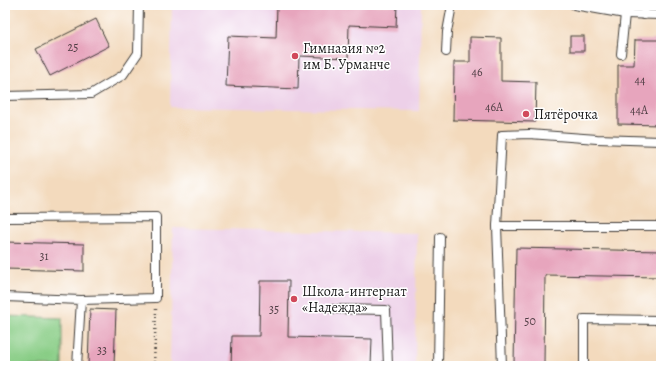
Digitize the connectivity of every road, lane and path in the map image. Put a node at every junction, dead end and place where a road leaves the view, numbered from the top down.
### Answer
1 (139, 5) edge
2 (452, 5) edge
3 (574, 5) edge
4 (644, 5) edge
5 (624, 14) junction
6 (644, 15) junction
7 (661, 15) edge
8 (446, 52) dead end
9 (621, 54) dead end
10 (5, 96) edge
11 (661, 141) edge
12 (5, 218) edge
13 (497, 226) junction
14 (661, 226) edge
15 (440, 237) dead end
16 (5, 296) edge
17 (156, 298) junction
18 (81, 300) junction
19 (332, 309) dead end
20 (661, 320) edge
21 (77, 366) edge
22 (154, 366) edge
23 (388, 366) edge
24 (438, 366) edge
25 (502, 366) edge
26 (584, 366) edge

1 - 10 lane
2 - 8 lane
3 - 5 lane
4 - 6 lane
5 - 6 lane
5 - 9 lane
6 - 7 lane
11 - 13 lane
12 - 17 lane
13 - 14 lane
13 - 25 lane
15 - 24 lane
16 - 18 lane
17 - 18 lane
17 - 22 path
18 - 21 lane
19 - 23 lane
20 - 26 lane

